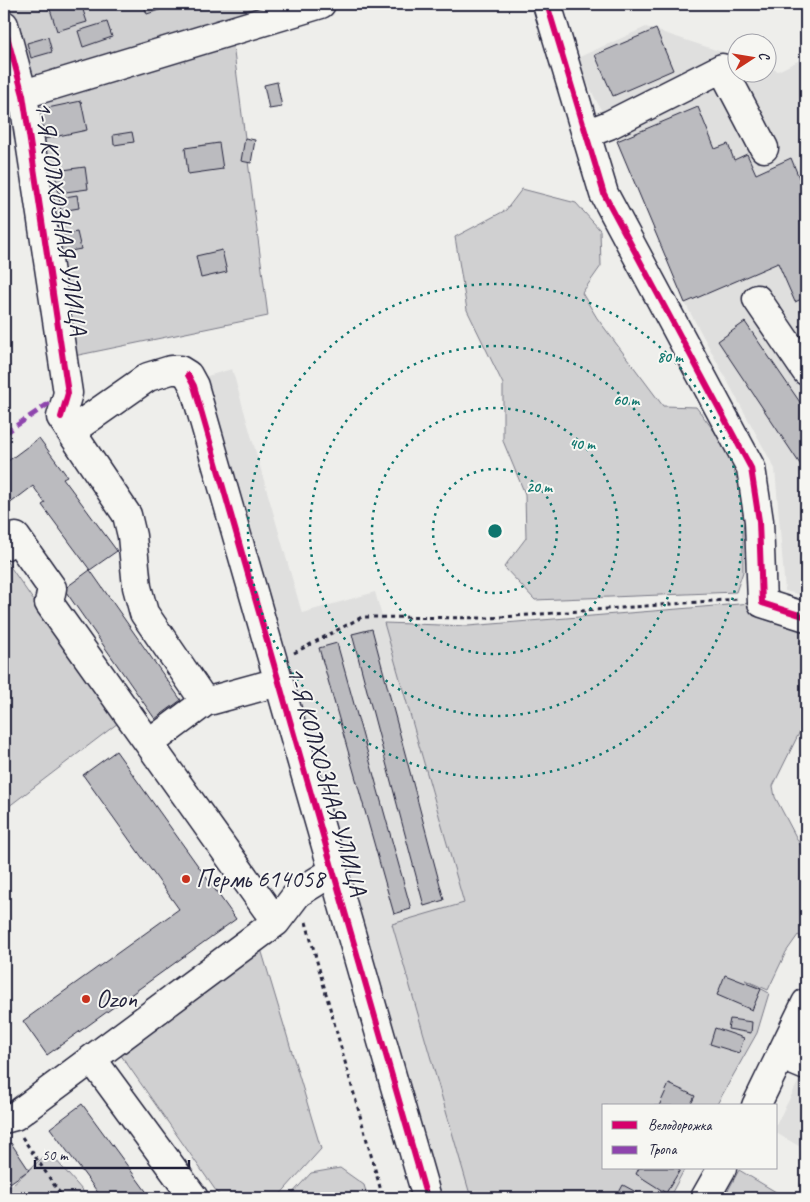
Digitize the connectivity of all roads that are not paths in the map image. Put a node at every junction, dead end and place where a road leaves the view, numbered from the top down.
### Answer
1 (321, 4) edge
2 (546, 4) edge
3 (4, 25) edge
4 (13, 98) edge
5 (586, 134) junction
6 (764, 148) dead end
7 (757, 299) dead end
8 (806, 371) edge
9 (61, 417) junction
10 (4, 546) edge
11 (806, 617) edge
12 (275, 673) junction
13 (205, 702) junction
14 (150, 743) junction
15 (332, 872) junction
16 (276, 922) junction
17 (806, 1003) edge
18 (92, 1059) junction
19 (794, 1061) edge
20 (758, 1104) edge
21 (7, 1119) edge
22 (721, 1170) edge
23 (194, 1198) edge
24 (427, 1198) edge
25 (705, 1198) edge

1 - 4 street
2 - 5 street
3 - 4 street, 1-Я КОЛХОЗНАЯ УЛИЦА
4 - 9 street, 1-Я КОЛХОЗНАЯ УЛИЦА
5 - 6 street
5 - 11 street
7 - 8 street
9 - 12 street, 1-Я КОЛХОЗНАЯ УЛИЦА
9 - 13 street
10 - 14 street
12 - 13 street
12 - 15 street, 1-Я КОЛХОЗНАЯ УЛИЦА
13 - 14 street
14 - 16 street
15 - 16 street
15 - 24 street, 1-Я КОЛХОЗНАЯ УЛИЦА
16 - 18 street
17 - 19 street
18 - 21 street
18 - 23 street
19 - 20 street
22 - 25 street

